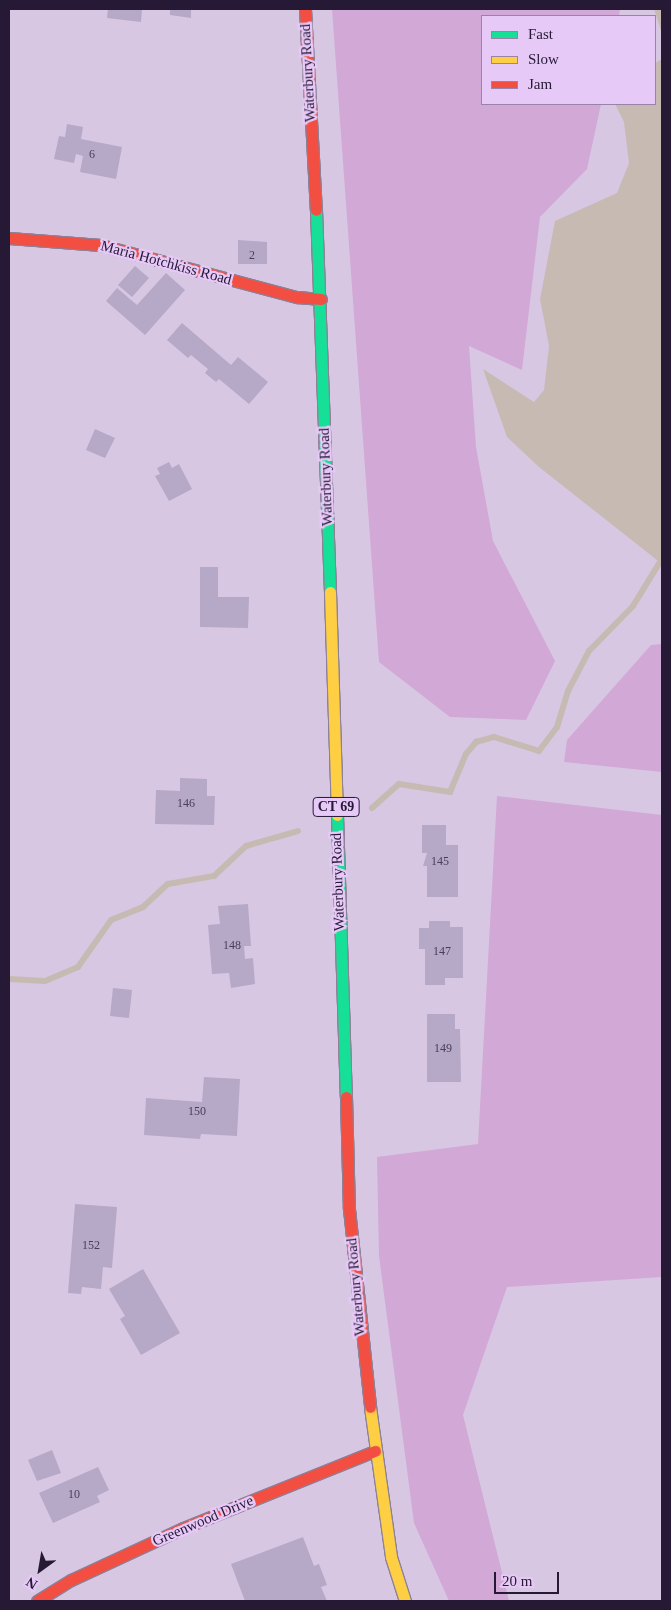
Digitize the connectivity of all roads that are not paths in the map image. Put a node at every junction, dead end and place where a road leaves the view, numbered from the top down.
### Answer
1 (305, 9) edge
2 (9, 238) edge
3 (321, 299) junction
4 (375, 1451) junction
5 (37, 1601) edge
6 (404, 1601) edge

1 - 3 main road, Waterbury Road / CT 69
2 - 3 main road, Maria Hotchkiss Road
3 - 4 main road, Waterbury Road / CT 69
4 - 5 main road, Greenwood Drive
4 - 6 main road, Waterbury Road / CT 69

